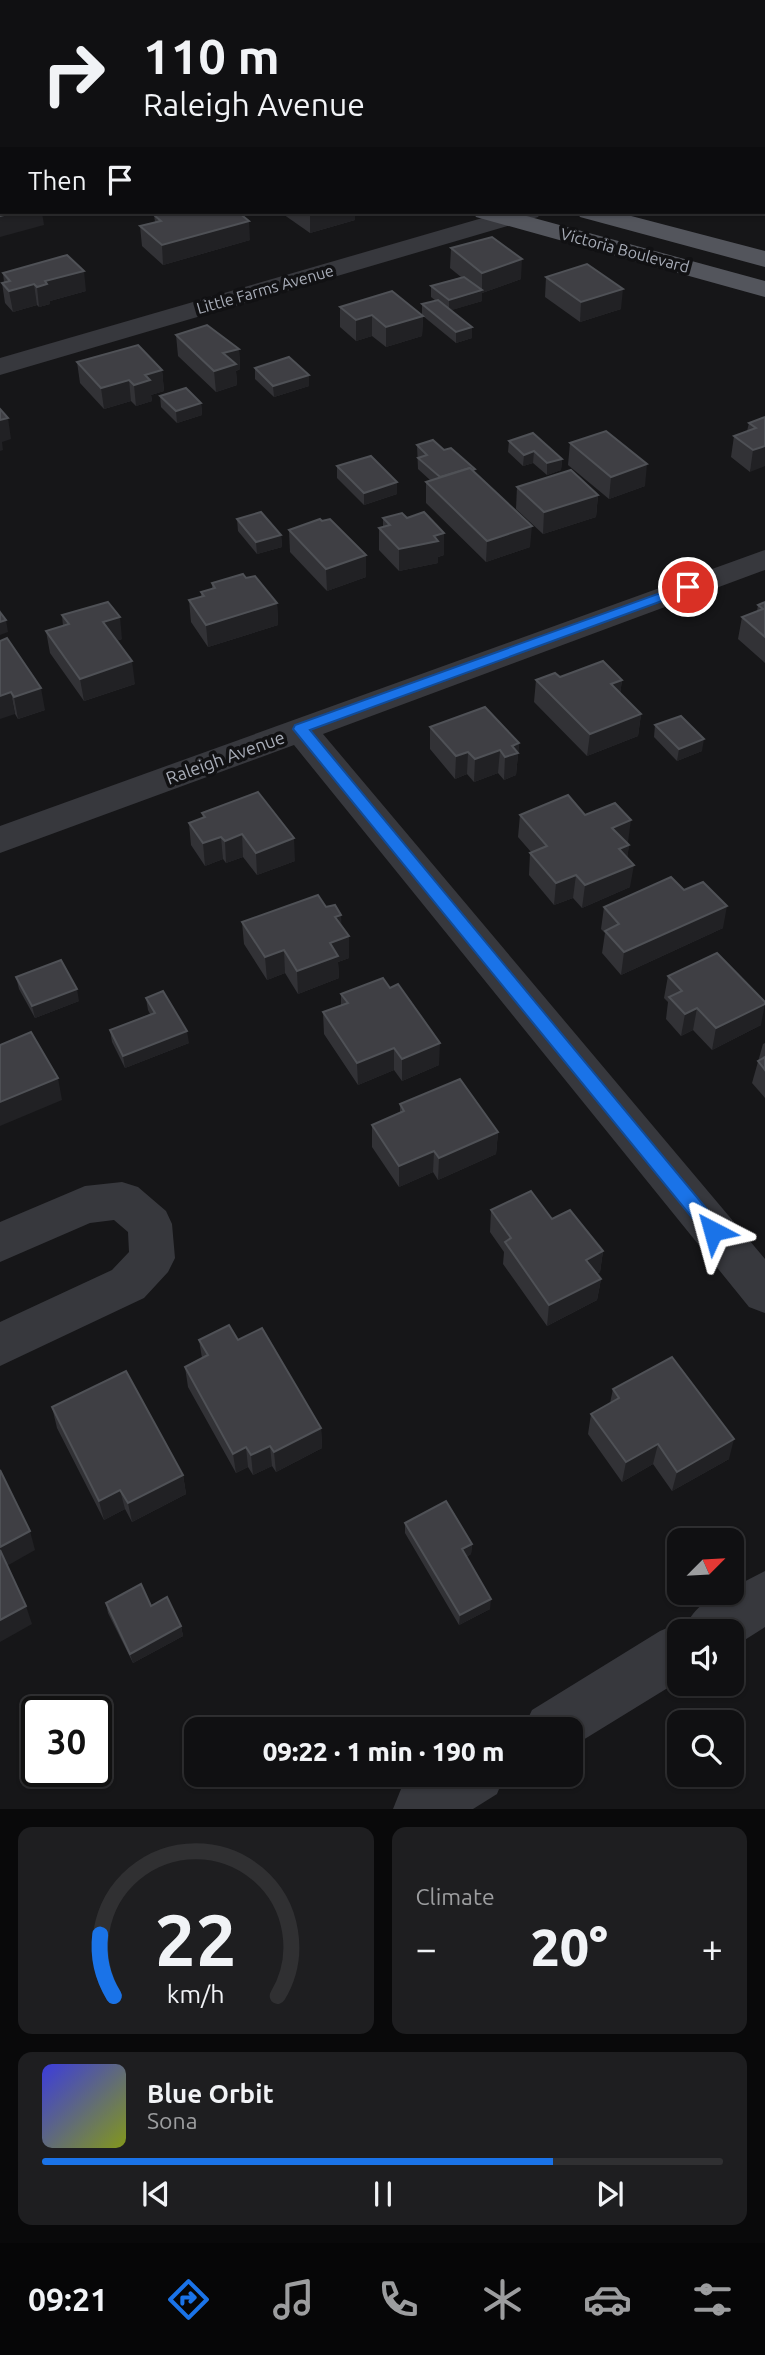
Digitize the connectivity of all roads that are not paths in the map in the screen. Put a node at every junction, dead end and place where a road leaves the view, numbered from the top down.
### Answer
1 (507, 214) edge
2 (596, 214) edge
3 (765, 259) edge
4 (765, 289) edge
5 (5, 359) edge
6 (765, 559) edge
7 (300, 729) junction
8 (0, 841) edge
9 (0, 1242) edge
10 (765, 1293) edge
11 (0, 1345) edge
12 (765, 1597) edge
13 (729, 1619) edge
14 (667, 1657) edge
15 (570, 1717) edge
16 (456, 1787) edge
17 (421, 1809) edge

1 - 4 main road, Victoria Boulevard
1 - 5 street, Little Farms Avenue
2 - 3 main road, Victoria Boulevard
6 - 7 street, Raleigh Avenue
7 - 8 street, Raleigh Avenue
7 - 10 street
9 - 11 street
12 - 13 street
14 - 15 street
16 - 17 street

